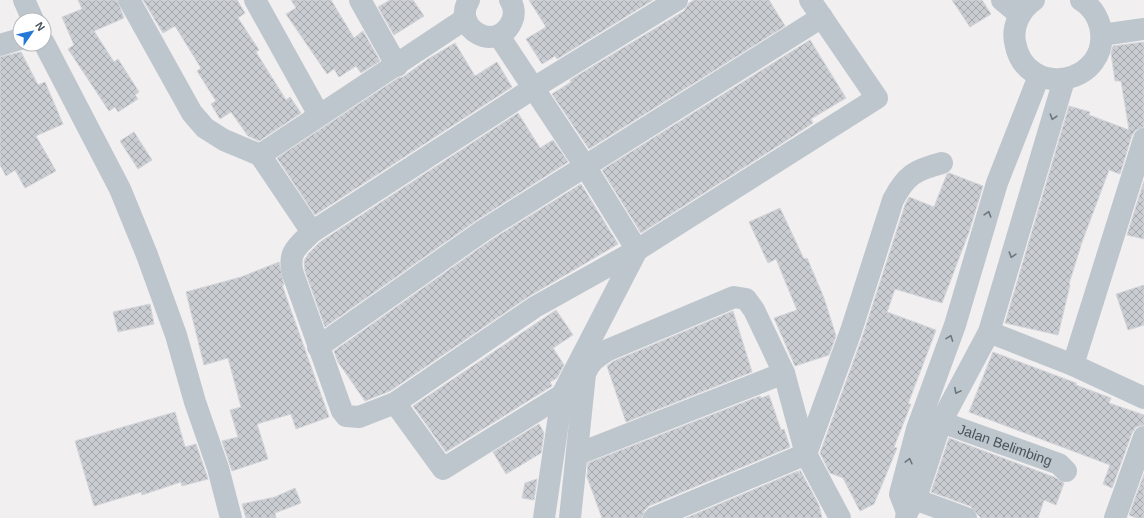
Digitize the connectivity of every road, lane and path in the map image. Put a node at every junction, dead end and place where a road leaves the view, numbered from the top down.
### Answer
1 (24, 0) edge
2 (129, 0) edge
3 (255, 0) edge
4 (360, 0) edge
5 (510, 0) edge
6 (677, 0) edge
7 (1002, 0) edge
8 (1087, 2) edge
9 (466, 6) edge
10 (1027, 7) edge
11 (816, 9) edge
12 (29, 12) edge
13 (1144, 29) edge
14 (1102, 35) junction
15 (498, 36) junction
16 (12, 41) edge
17 (0, 45) edge
18 (49, 52) edge
19 (397, 66) junction
20 (1040, 76) junction
21 (1064, 80) junction
22 (532, 89) junction
23 (319, 116) junction
24 (1144, 139) edge
25 (260, 155) junction
26 (942, 163) dead end
27 (585, 166) junction
28 (312, 232) junction
29 (637, 250) junction
30 (989, 332) junction
31 (318, 347) junction
32 (1073, 365) junction
33 (784, 373) junction
34 (562, 395) junction
35 (1144, 398) edge
36 (395, 403) junction
37 (941, 422) junction
38 (1144, 437) edge
39 (578, 454) junction
40 (806, 454) junction
41 (1066, 471) dead end
42 (907, 506) edge
43 (1112, 517) edge
44 (231, 518) edge
45 (544, 518) edge
46 (570, 518) edge
47 (654, 518) edge
48 (840, 518) edge
49 (966, 518) edge

1 - 12 street
2 - 25 street
3 - 23 street
4 - 19 street
5 - 15 street
6 - 22 street
7 - 10 street
8 - 14 street
9 - 15 street
9 - 19 street
10 - 20 street
11 - 27 street
11 - 29 street
13 - 14 street
14 - 21 street
15 - 22 street
16 - 17 street
18 - 44 street
19 - 23 street
20 - 21 street
42 -> 20 street
21 -> 30 street
22 - 27 street
22 - 28 street
23 - 25 street
24 - 32 street
25 - 28 street
26 - 40 street
27 - 29 street
27 - 31 street
28 - 31 street
29 - 34 street
29 - 36 street
30 - 32 street
30 -> 37 street
31 - 36 street
32 - 35 street
33 - 39 street
33 - 39 street
33 - 40 street
34 - 36 street
34 - 45 street
37 - 41 street, Jalan Belimbing
37 - 42 street
38 - 43 street
39 - 46 street
40 - 47 street
40 - 48 street
42 - 49 street

